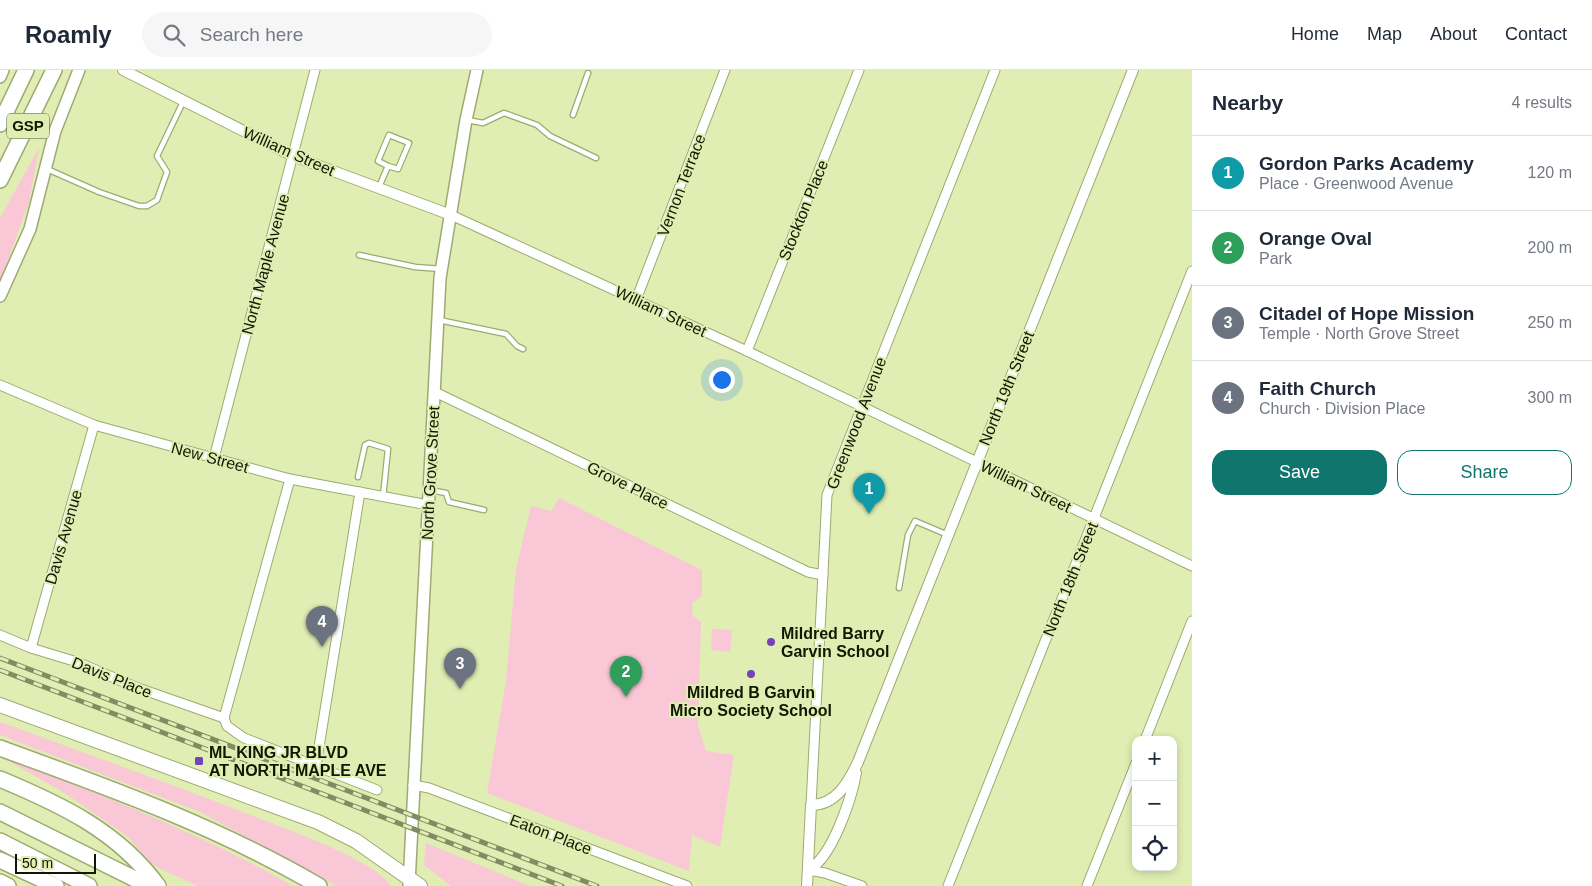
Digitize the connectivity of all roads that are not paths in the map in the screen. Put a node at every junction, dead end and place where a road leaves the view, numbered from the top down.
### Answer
1 (3, 70) edge
2 (26, 70) edge
3 (54, 70) edge
4 (79, 70) edge
5 (123, 70) edge
6 (315, 70) edge
7 (477, 70) edge
8 (582, 70) edge
9 (726, 70) edge
10 (859, 70) edge
11 (995, 70) edge
12 (1133, 70) edge
13 (589, 71) edge
14 (0, 77) edge
15 (184, 101) junction
16 (573, 116) dead end
17 (466, 120) junction
18 (0, 124) edge
19 (292, 156) junction
20 (596, 158) dead end
21 (388, 166) junction
22 (47, 169) junction
23 (0, 180) edge
24 (378, 188) junction
25 (451, 215) junction
26 (359, 255) dead end
27 (442, 270) junction
28 (1192, 271) edge
29 (0, 296) edge
30 (636, 300) junction
31 (438, 320) junction
32 (522, 348) dead end
33 (747, 351) junction
34 (0, 385) edge
35 (435, 392) junction
36 (862, 406) junction
37 (94, 425) junction
38 (214, 458) junction
39 (977, 462) junction
40 (358, 477) dead end
41 (290, 479) junction
42 (429, 490) junction
43 (360, 492) junction
44 (383, 497) junction
45 (428, 504) junction
46 (484, 510) dead end
47 (1094, 518) junction
48 (948, 535) junction
49 (1192, 566) edge
50 (823, 575) junction
51 (899, 588) dead end
52 (1192, 621) edge
53 (0, 635) edge
54 (31, 648) junction
55 (0, 705) edge
56 (224, 718) junction
57 (1147, 736) edge
58 (0, 748) edge
59 (858, 762) junction
60 (316, 766) junction
61 (0, 768) edge
62 (1132, 772) edge
63 (0, 779) edge
64 (413, 785) junction
65 (377, 790) dead end
66 (34, 794) junction
67 (811, 805) junction
68 (0, 812) edge
69 (0, 841) edge
70 (0, 860) edge
71 (808, 870) junction
72 (0, 882) edge
73 (413, 883) edge
74 (8, 886) edge
75 (56, 886) edge
76 (88, 886) edge
77 (150, 886) edge
78 (158, 886) edge
79 (319, 886) edge
80 (687, 886) edge
81 (807, 886) edge
82 (862, 886) edge
83 (948, 886) edge
84 (1087, 886) edge

1 - 14 main road
2 - 18 highway, GSP
3 - 23 highway, GSP
4 - 22 main road
5 - 15 street, William Street
6 - 19 street, North Maple Avenue
7 - 17 main road, North Grove Street
8 - 13 lane
9 - 30 street, Vernon Terrace
10 - 33 street, Stockton Place
11 - 36 street, Greenwood Avenue
12 - 39 street, North 19th Street
13 - 16 lane
15 - 19 street, William Street
15 - 22 lane
17 - 20 lane
17 - 25 main road, North Grove Street
19 - 24 street, William Street
19 - 38 street, North Maple Avenue
21 - 21 lane
21 - 24 lane
22 - 29 main road
24 - 25 street, William Street
25 - 27 main road, North Grove Street
25 - 30 street, William Street
26 - 27 lane
27 - 31 main road, North Grove Street
28 - 47 street, North 18th Street
30 - 33 street, William Street
31 - 32 lane
31 - 35 main road, North Grove Street
33 - 36 street, William Street
34 - 37 street, New Street
35 - 42 main road, North Grove Street
35 - 50 street, Grove Place
36 - 39 street, William Street
36 - 50 street, Greenwood Avenue
37 - 38 street, New Street
37 - 54 street, Davis Avenue
38 - 41 street, New Street
39 - 47 street, William Street
39 - 48 street, North 19th Street
40 - 44 lane
41 - 43 street, New Street
41 - 56 street
42 - 45 main road, North Grove Street
42 - 46 lane
43 - 44 street, New Street
43 - 60 street
44 - 45 street, New Street
45 - 64 main road, North Grove Street
47 - 49 street, William Street
47 - 83 street, North 18th Street
48 - 51 lane
48 - 59 street, North 19th Street
50 - 67 street, Greenwood Avenue
52 - 57 street
53 - 54 street, Davis Place
54 - 56 street, Davis Place
55 - 73 main road
56 - 60 street
58 - 79 highway
59 - 67 street, North 19th Street
59 - 71 street, North 19th Street
60 - 65 street
61 - 66 highway
62 - 84 street
63 - 66 highway
64 - 73 main road, North Grove Street
64 - 80 street, Eaton Place
66 - 78 highway
67 - 71 street, Greenwood Avenue
68 - 77 highway
69 - 76 highway
70 - 75 highway
71 - 81 street, Greenwood Avenue
71 - 82 street
72 - 74 highway

